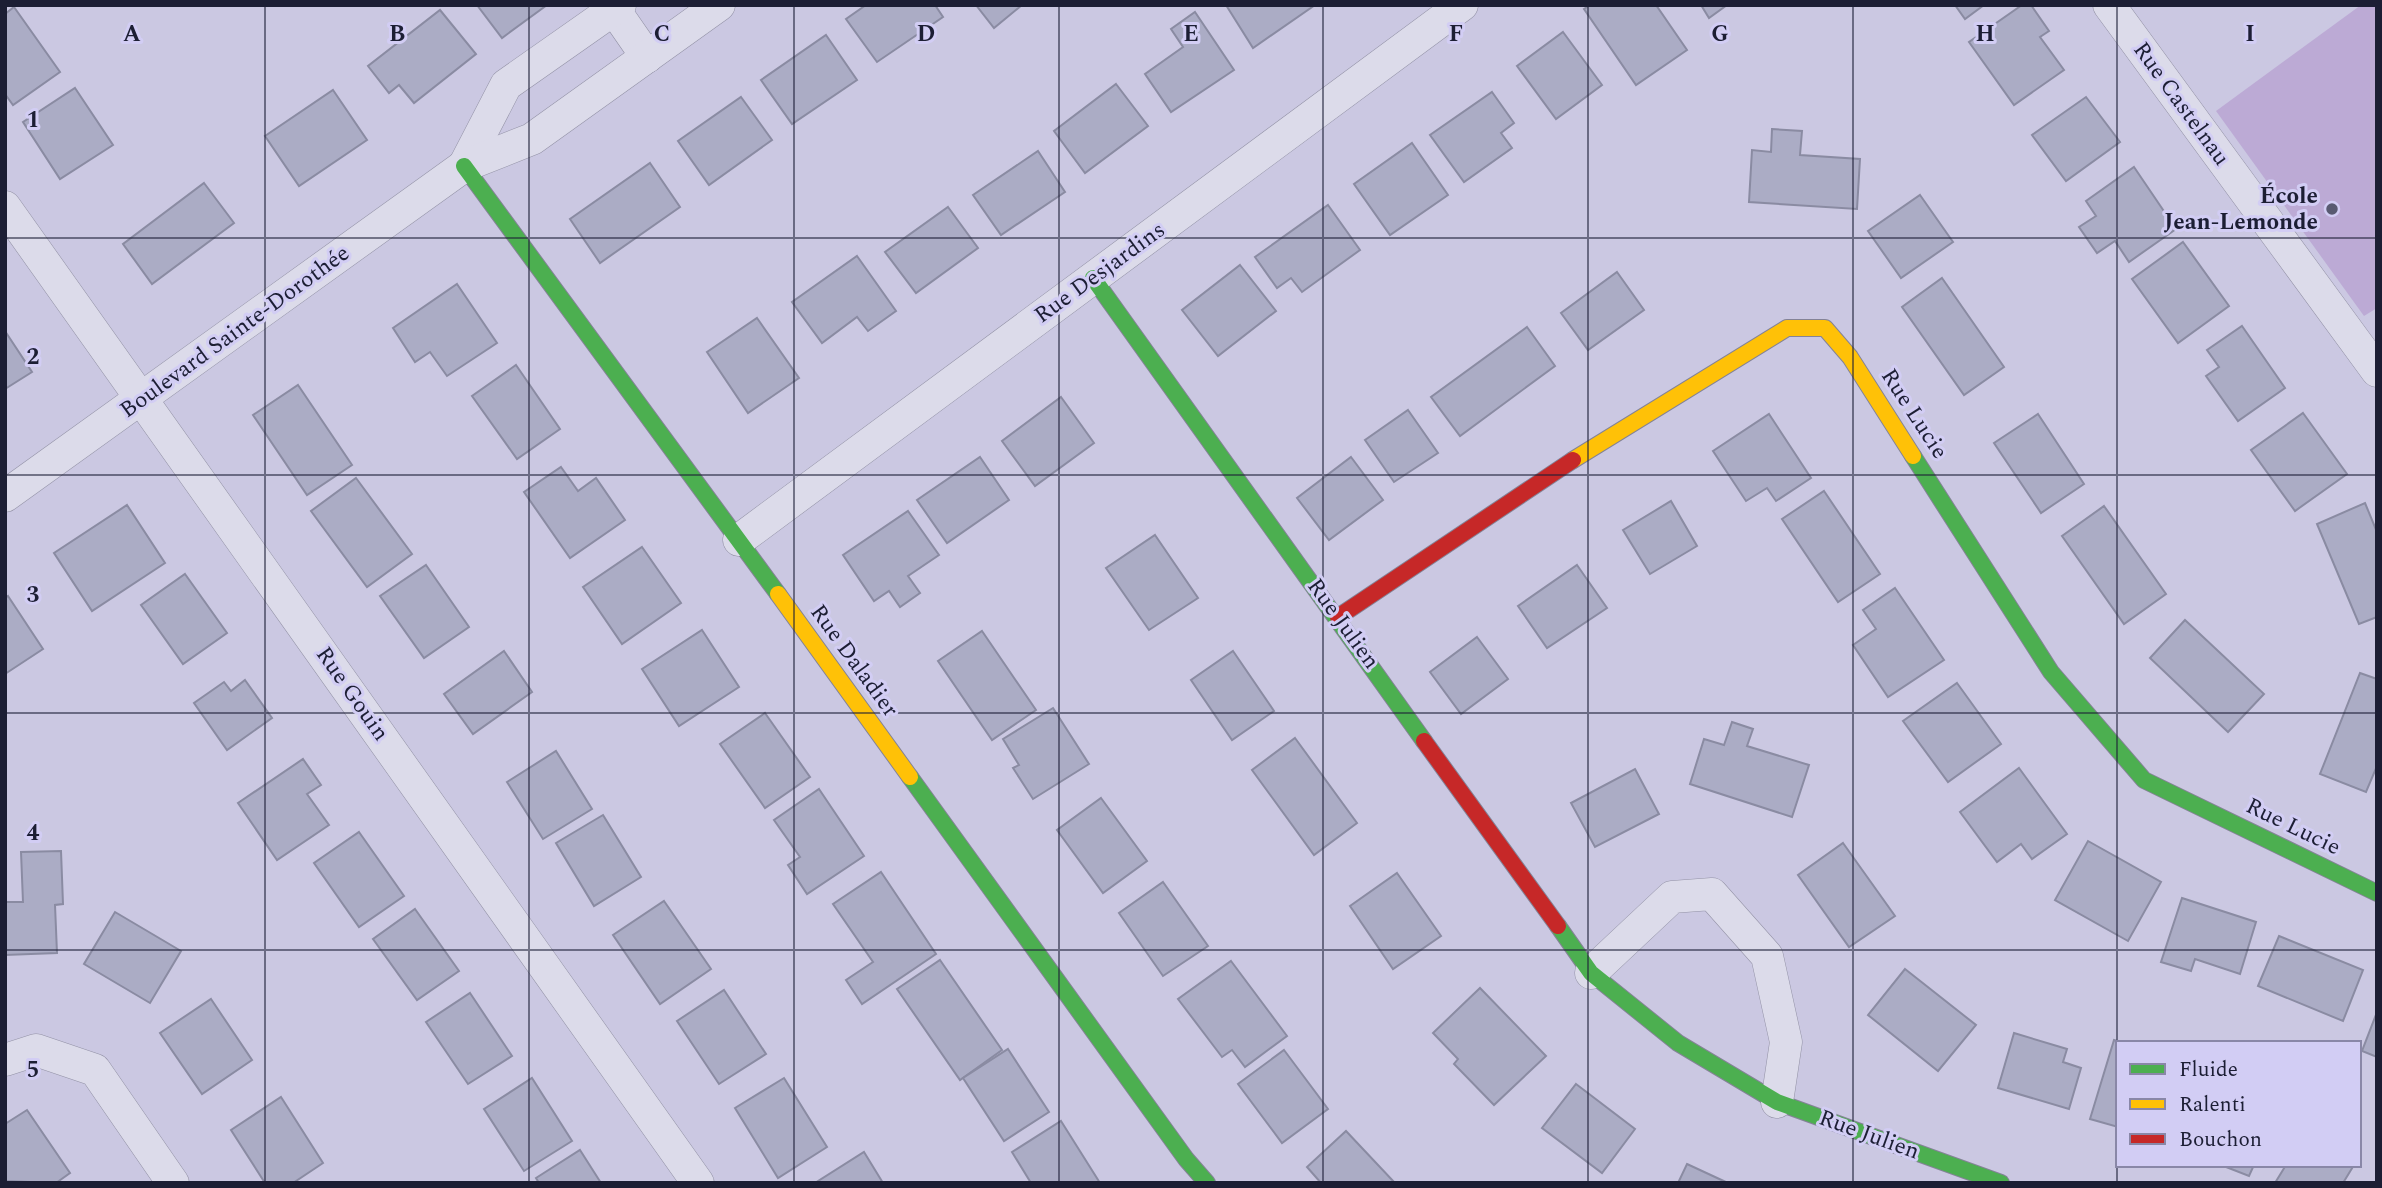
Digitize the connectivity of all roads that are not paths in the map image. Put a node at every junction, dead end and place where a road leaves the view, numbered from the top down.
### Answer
1 (719, 5) edge
2 (1462, 5) edge
3 (2109, 5) edge
4 (615, 7) edge
5 (647, 57) junction
6 (464, 166) junction
7 (5, 206) edge
8 (1093, 278) junction
9 (2372, 356) edge
10 (142, 399) junction
11 (5, 496) edge
12 (739, 540) junction
13 (1338, 617) junction
14 (2377, 893) edge
15 (1591, 973) junction
16 (5, 1060) edge
17 (1777, 1102) junction
18 (173, 1183) edge
19 (698, 1183) edge
20 (1207, 1183) edge
21 (2001, 1183) edge

1 - 5 street, Boulevard Sainte-Dorothée
2 - 8 street, Rue Desjardins
3 - 9 street, Rue Castelnau
4 - 5 street
4 - 6 street, Boulevard Sainte-Dorothée
5 - 6 street, Boulevard Sainte-Dorothée
6 - 10 street, Boulevard Sainte-Dorothée
6 - 12 street, Rue Daladier
7 - 10 street, Rue Gouin
8 - 12 street, Rue Desjardins
8 - 13 street, Rue Julien
10 - 11 street, Boulevard Sainte-Dorothée
10 - 19 street, Rue Gouin
12 - 20 street, Rue Daladier
13 - 14 street, Rue Lucie
13 - 15 street, Rue Julien
15 - 17 street, Rue Julien
15 - 17 street
16 - 18 street
17 - 21 street, Rue Julien

